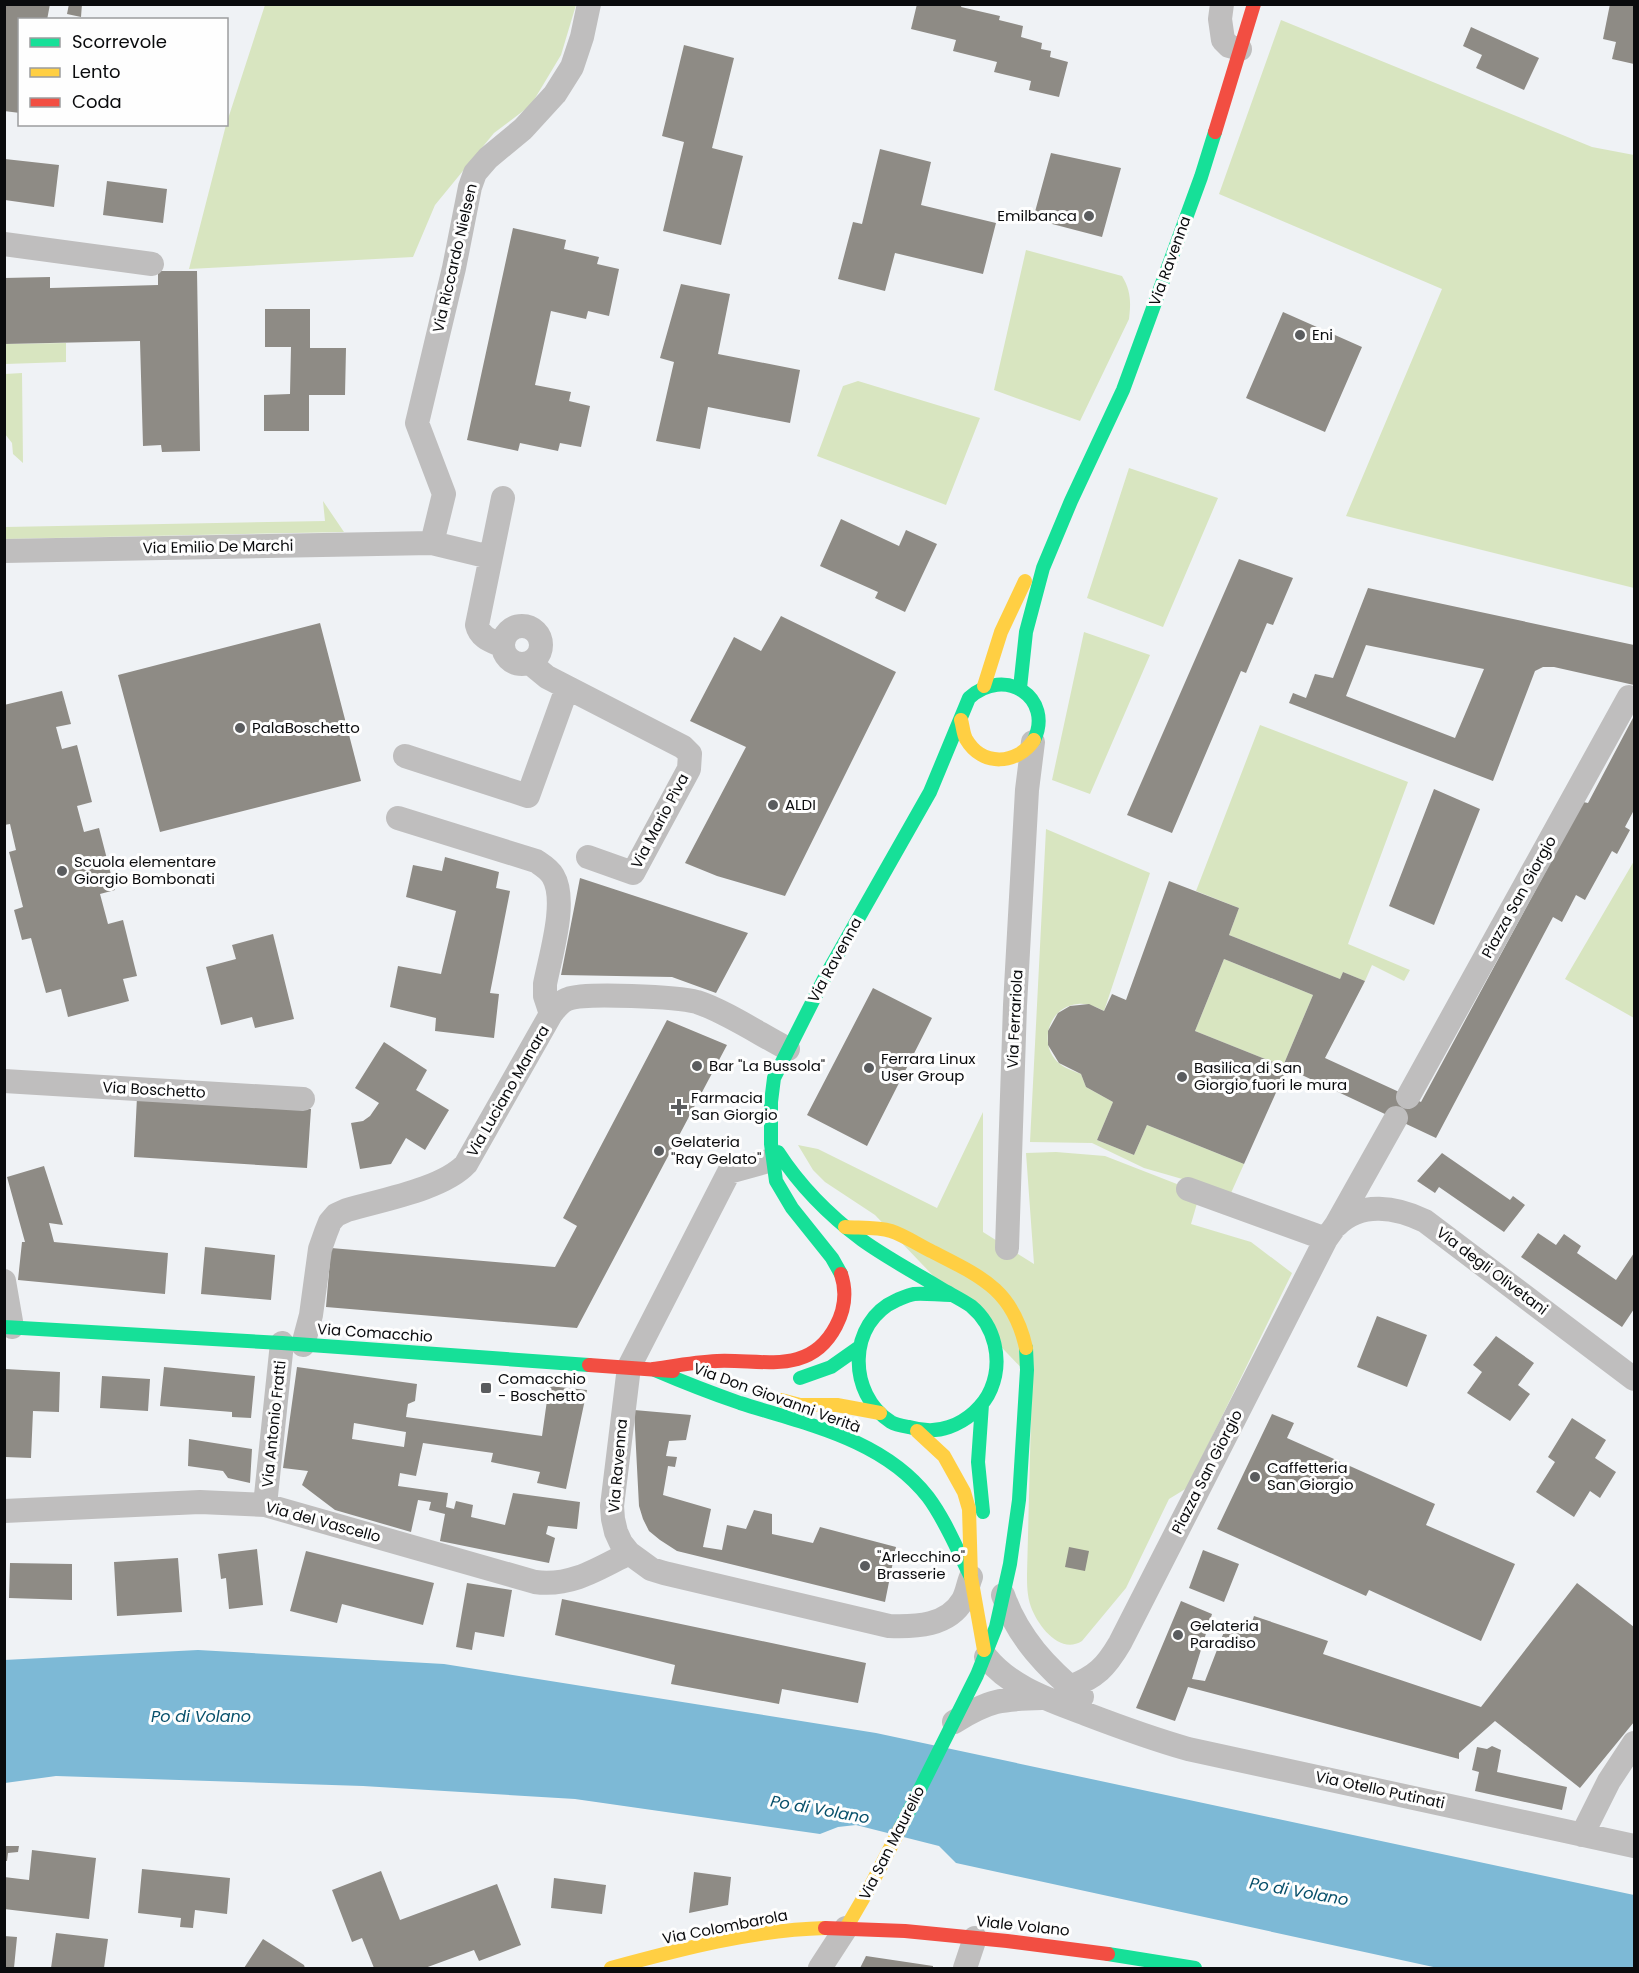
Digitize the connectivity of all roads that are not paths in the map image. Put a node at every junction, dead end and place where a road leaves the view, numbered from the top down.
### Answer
1 (589, 4) edge
2 (1222, 4) edge
3 (1255, 8) edge
4 (1240, 49) junction
5 (4, 244) edge
6 (152, 264) dead end
7 (503, 498) dead end
8 (1071, 501) junction
9 (432, 543) junction
10 (4, 551) edge
11 (490, 557) junction
12 (503, 646) junction
13 (530, 663) junction
14 (984, 686) junction
15 (567, 687) junction
16 (1020, 688) junction
17 (1629, 697) dead end
18 (961, 720) junction
19 (1033, 742) junction
20 (963, 755) junction
21 (405, 756) dead end
22 (1008, 760) junction
23 (1026, 790) junction
24 (926, 799) junction
25 (398, 818) dead end
26 (588, 857) dead end
27 (551, 1014) junction
28 (788, 1048) junction
29 (4, 1081) edge
30 (1408, 1097) dead end
31 (303, 1099) dead end
32 (1396, 1118) dead end
33 (771, 1130) junction
34 (772, 1160) junction
35 (1188, 1189) dead end
36 (845, 1227) junction
37 (1331, 1232) junction
38 (1007, 1248) dead end
39 (855, 1256) dead end
40 (4, 1281) edge
41 (950, 1295) junction
42 (868, 1301) dead end
43 (868, 1323) junction
44 (8, 1327) edge
45 (293, 1344) junction
46 (858, 1348) junction
47 (629, 1367) junction
48 (653, 1369) junction
49 (709, 1375) dead end
50 (785, 1379) dead end
51 (1635, 1379) edge
52 (771, 1396) dead end
53 (982, 1404) junction
54 (880, 1413) junction
55 (917, 1431) junction
56 (265, 1505) junction
57 (4, 1511) edge
58 (987, 1528) dead end
59 (629, 1553) junction
60 (995, 1561) dead end
61 (971, 1577) junction
62 (1003, 1595) junction
63 (986, 1657) junction
64 (1070, 1688) junction
65 (1044, 1697) junction
66 (949, 1730) junction
67 (1128, 1730) junction
68 (1635, 1743) edge
69 (1582, 1835) junction
70 (1635, 1846) edge
71 (846, 1928) junction
72 (975, 1938) junction
73 (823, 1966) edge
74 (611, 1968) edge
75 (965, 1968) edge
76 (1195, 1968) edge

1 - 9 street, Via Riccardo Nielsen
2 - 4 street
3 - 4 main road, Via Ravenna
4 - 8 main road, Via Ravenna
5 - 6 street
7 - 11 street, Via Mario Piva
8 - 14 main road, Via Ravenna
8 - 16 main road, Via Ravenna
9 - 10 street, Via Emilio De Marchi
9 - 11 street
11 - 12 street, Via Mario Piva
12 - 13 street, Via Mario Piva
12 - 13 street
13 - 15 street, Via Mario Piva
14 - 16 main road
14 - 18 main road, Via Ravenna
15 - 21 street
15 - 26 street, Via Mario Piva
16 - 19 main road
17 - 30 street, Piazza San Giorgio
18 - 20 main road
18 - 24 main road, Via Ravenna
19 - 22 main road
19 - 23 street, Via Ferrariola
20 - 22 main road
20 - 24 main road, Via Ravenna
22 - 23 street
23 - 38 street, Via Ferrariola
24 - 28 main road, Via Ravenna
25 - 27 street, Via Luciano Manara
27 - 28 street
27 - 45 street, Via Luciano Manara
28 - 33 main road, Via Ravenna
29 - 31 street, Via Boschetto
32 - 37 street, Piazza San Giorgio
33 - 34 main road, Via Ravenna
33 - 36 main road, Via Ravenna
34 - 47 street, Via Ravenna
34 - 48 main road, Via Ravenna
35 - 37 street
36 - 39 main road, Via Ravenna
36 - 41 main road, Via Ravenna
36 - 62 main road
37 - 51 street, Via degli Olivetani
37 - 64 street, Piazza San Giorgio
40 - 44 street
41 - 43 main road, Via Ravenna
41 - 53 main road, Via Ravenna
42 - 43 main road, Via Ravenna
43 - 46 main road, Via Ravenna
44 - 45 main road, Via Comacchio
45 - 47 main road, Via Comacchio
45 - 56 street, Via Antonio Fratti
46 - 50 main road
46 - 54 main road, Via Ravenna
47 - 48 main road, Via Comacchio
47 - 59 street, Via Ravenna
48 - 49 main road, Via Comacchio
48 - 61 main road, Via Don Giovanni Verità
52 - 54 main road
53 - 55 main road, Via Ravenna
53 - 58 main road, Via Ravenna
54 - 55 main road, Via Ravenna
55 - 61 main road, Via Ravenna
56 - 57 street, Via del Vascello
56 - 59 street, Via del Vascello
59 - 61 street, Via Ravenna
60 - 62 main road
61 - 63 main road, Via Ravenna
62 - 63 main road
62 - 64 street, Via Otello Putinati
63 - 65 street, Via Otello Putinati
63 - 66 main road
64 - 67 street, Via Otello Putinati
65 - 66 street, Via Otello Putinati
65 - 67 street, Via Otello Putinati
66 - 71 main road, Via San Maurelio
67 - 69 street, Via Otello Putinati
68 - 69 street
69 - 70 street, Via Otello Putinati
71 - 72 main road, Viale Volano
71 - 73 street, Via San Maurelio
71 - 74 main road, Via Colombarola
72 - 75 street
72 - 76 main road, Viale Volano

